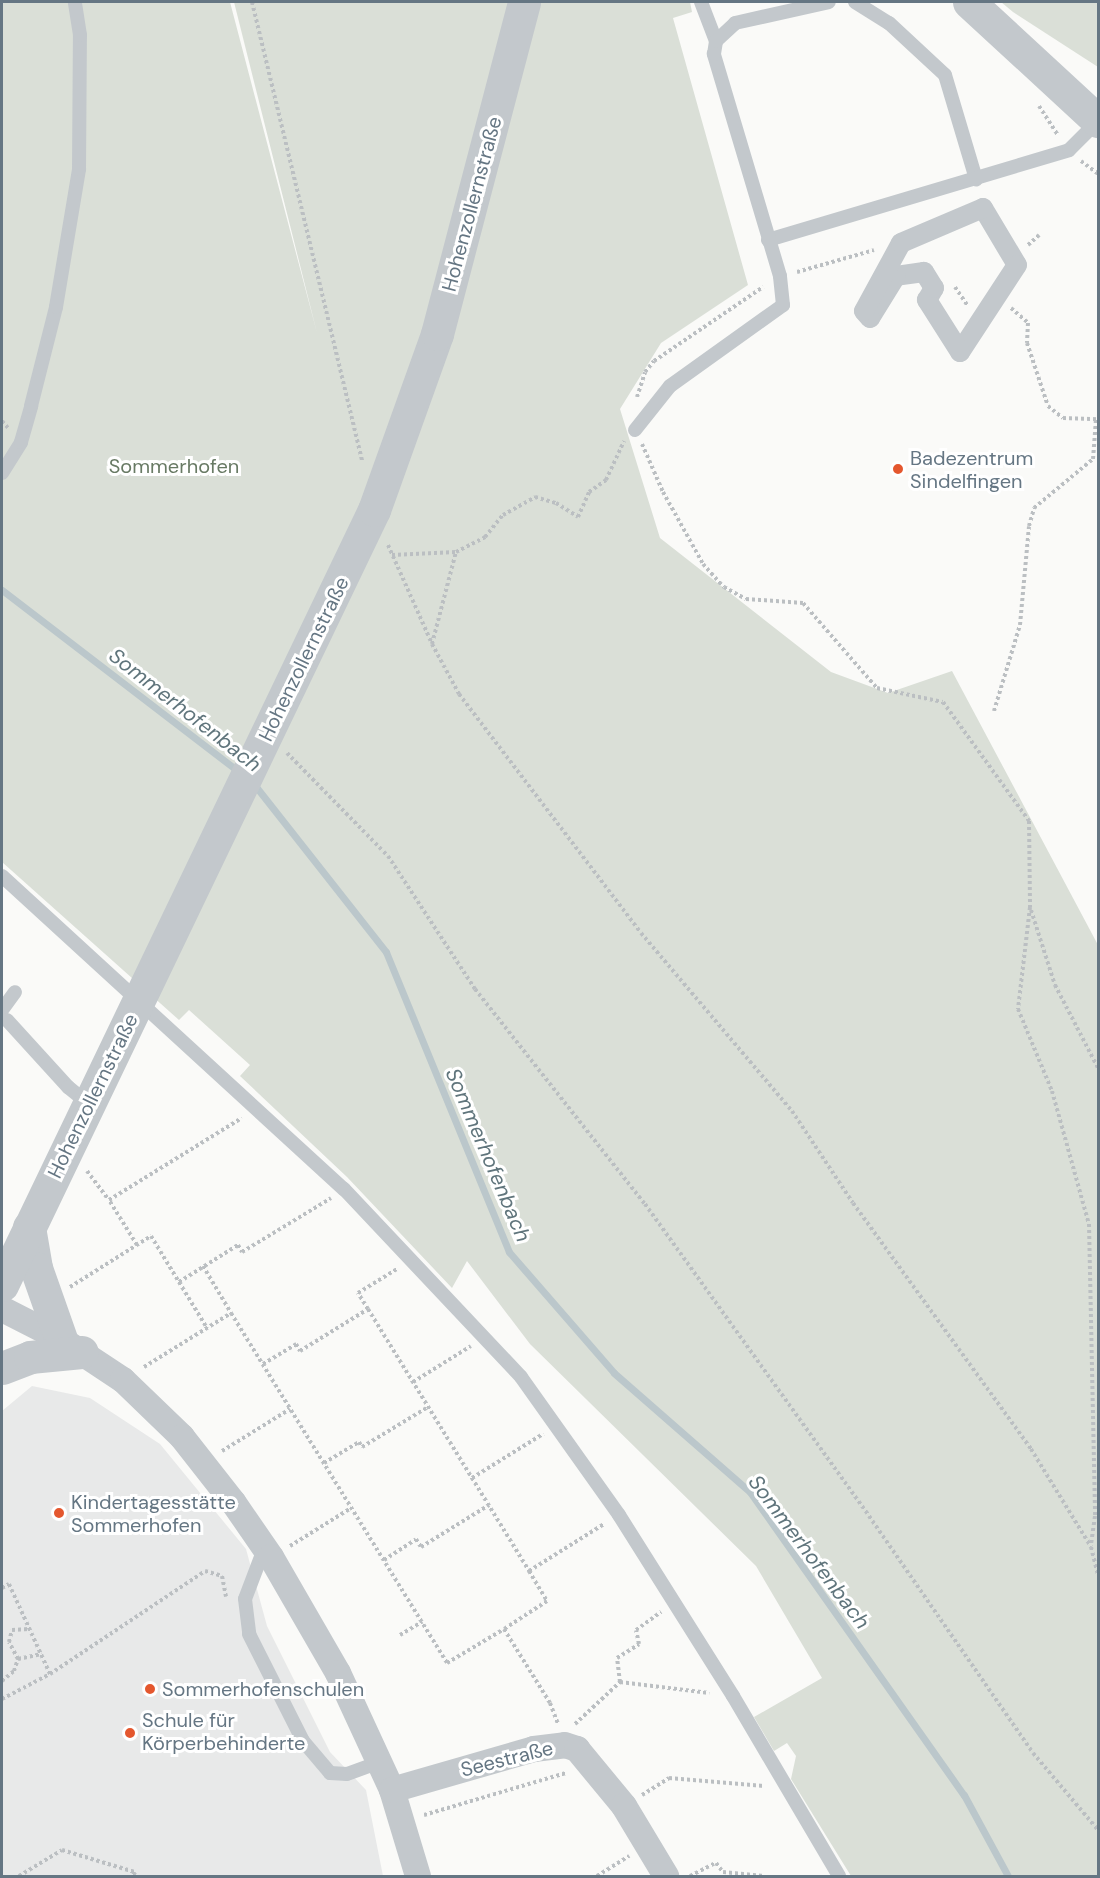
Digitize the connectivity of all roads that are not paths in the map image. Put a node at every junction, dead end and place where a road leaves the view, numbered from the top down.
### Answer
1 (75, 2) edge
2 (524, 2) edge
3 (701, 2) edge
4 (829, 2) edge
5 (855, 2) edge
6 (969, 2) edge
7 (716, 41) junction
8 (1098, 121) edge
9 (976, 179) junction
10 (768, 240) junction
11 (995, 299) joint
12 (633, 428) road end
13 (2, 473) edge
14 (2, 876) edge
15 (15, 992) dead end
16 (139, 1003) junction
17 (4, 1015) edge
18 (89, 1104) junction
19 (15, 1234) edge
20 (2, 1285) edge
21 (2, 1309) edge
22 (71, 1345) junction
23 (2, 1368) edge
24 (268, 1553) junction
25 (380, 1762) junction
26 (392, 1790) junction
27 (418, 1876) edge
28 (666, 1876) edge
29 (840, 1876) edge

1 - 13 lane
2 - 16 street, Hohenzollernstraße
3 - 7 lane
4 - 7 lane
5 - 9 lane
6 - 8 street
7 - 10 lane
8 - 9 lane
9 - 10 lane
10 - 12 lane
11 - 11 street
14 - 16 lane
15 - 17 lane
16 - 18 street, Hohenzollernstraße
16 - 29 lane
17 - 18 lane
18 - 19 street, Hohenzollernstraße
19 - 20 street, Hohenzollernstraße
19 - 22 street
21 - 22 street
22 - 23 street
22 - 24 street
24 - 25 street
24 - 25 lane
25 - 26 street
26 - 27 street
26 - 28 street, Seestraße

